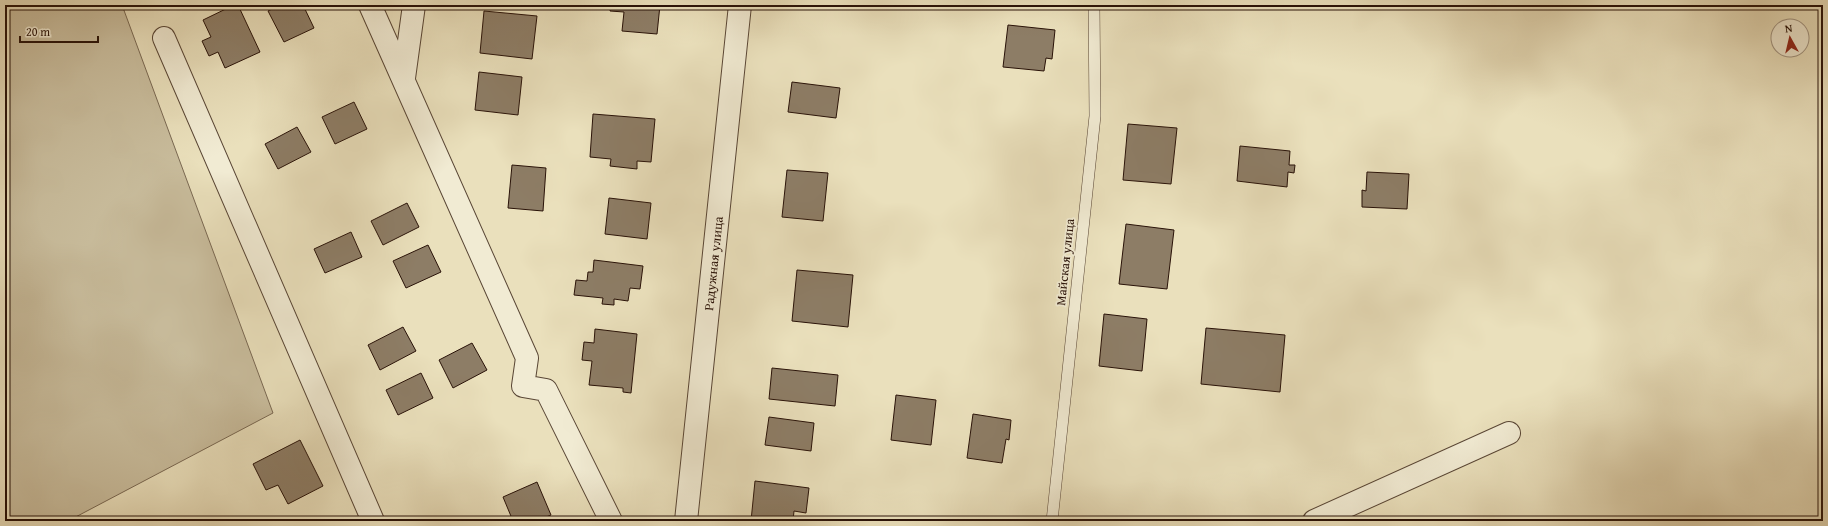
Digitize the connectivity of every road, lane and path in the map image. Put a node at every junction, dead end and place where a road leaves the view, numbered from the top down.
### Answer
1 (370, 5) edge
2 (414, 5) edge
3 (740, 5) edge
4 (1094, 5) edge
5 (164, 38) dead end
6 (404, 78) junction
7 (1509, 433) dead end
8 (373, 521) edge
9 (611, 521) edge
10 (686, 521) edge
11 (1052, 521) edge
12 (1314, 521) edge

1 - 6 street
2 - 6 street
3 - 10 street, Радужная улица
4 - 11 lane, Майская улица
5 - 8 street
6 - 9 street
7 - 12 street

